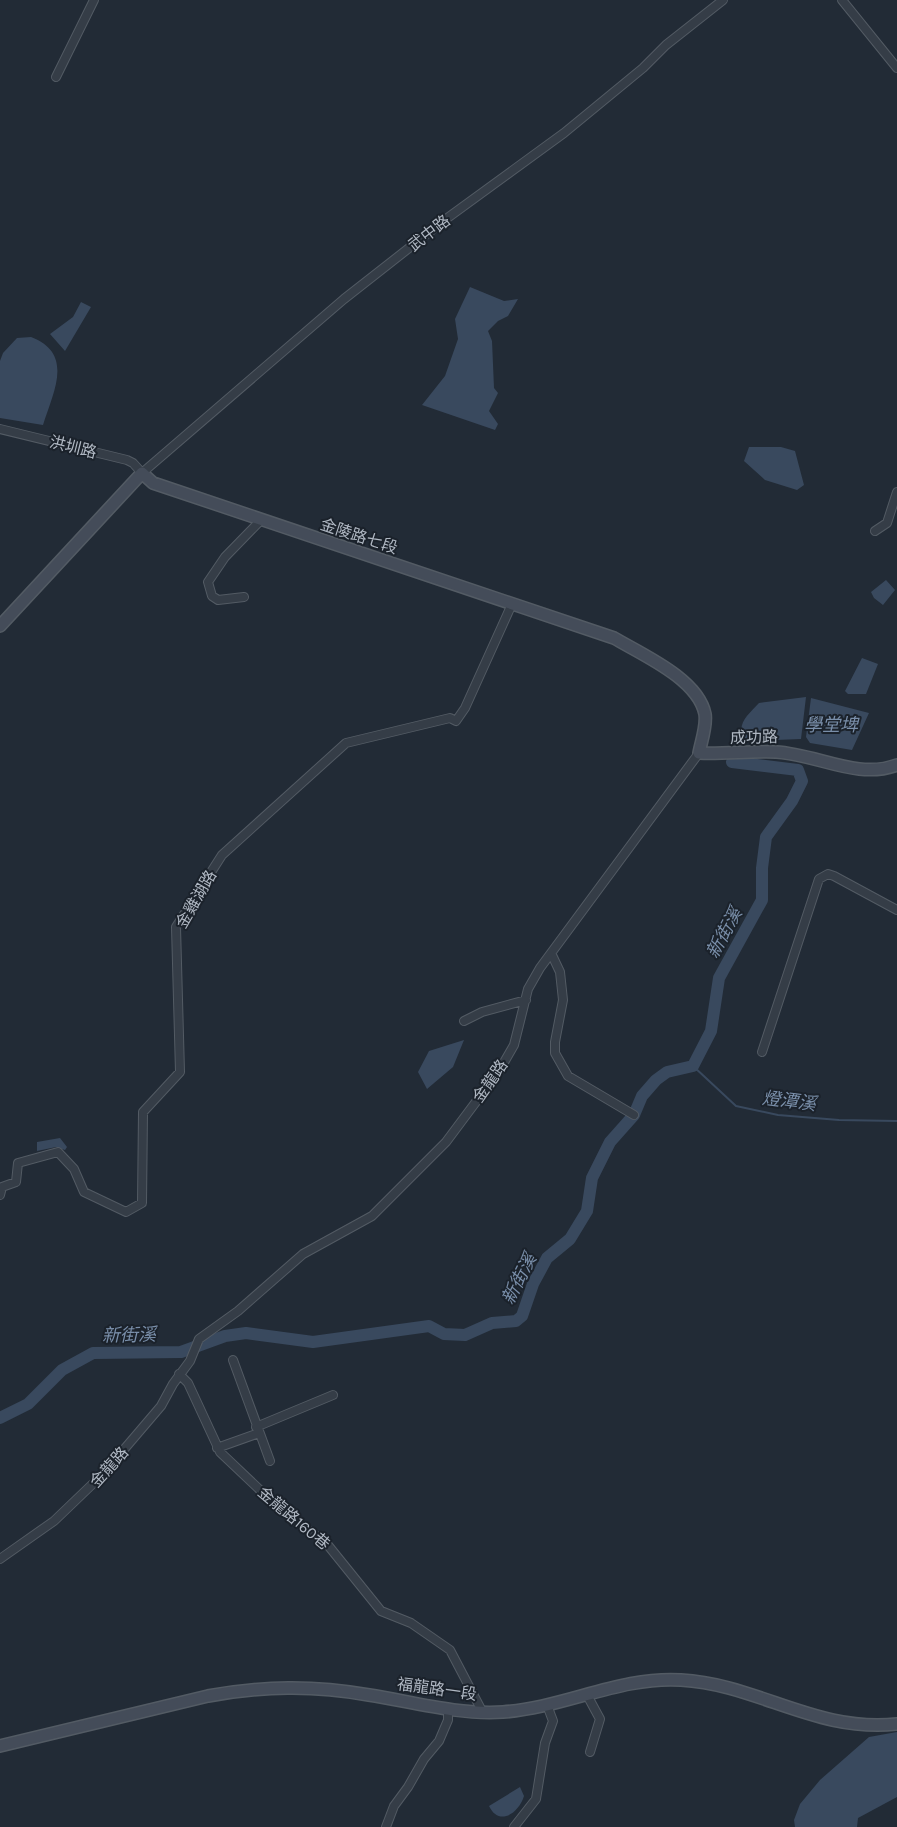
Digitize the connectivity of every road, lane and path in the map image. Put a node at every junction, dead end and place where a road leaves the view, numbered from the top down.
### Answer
1 (94, 0) edge
2 (723, 0) edge
3 (842, 0) edge
4 (897, 68) edge
5 (56, 77) dead end
6 (0, 429) edge
7 (142, 473) junction
8 (897, 492) edge
9 (261, 520) junction
10 (875, 531) dead end
11 (244, 597) dead end
12 (512, 604) junction
13 (0, 626) edge
14 (699, 753) junction
15 (897, 765) edge
16 (897, 910) edge
17 (551, 953) junction
18 (526, 1000) junction
19 (464, 1021) dead end
20 (762, 1052) dead end
21 (634, 1115) dead end
22 (0, 1195) edge
23 (233, 1360) dead end
24 (179, 1374) junction
25 (333, 1395) dead end
26 (258, 1430) junction
27 (217, 1448) junction
28 (270, 1461) dead end
29 (0, 1559) edge
30 (587, 1695) junction
31 (547, 1705) junction
32 (448, 1709) junction
33 (482, 1711) junction
34 (897, 1724) edge
35 (0, 1746) edge
36 (590, 1752) dead end
37 (386, 1827) edge
38 (514, 1827) edge

1 - 5 street
2 - 7 street, 武中路
3 - 4 street
6 - 7 street, 洪圳路
7 - 9 street, 金陵路七段
7 - 13 street
8 - 10 street
9 - 11 street
9 - 12 street, 金陵路七段
12 - 14 street, 金陵路七段
12 - 22 street, 金雞湖路
14 - 15 street, 成功路
14 - 17 street, 金龍路
16 - 20 street
17 - 18 street, 金龍路
17 - 21 street
18 - 19 street
18 - 24 street, 金龍路
23 - 26 street
24 - 27 street, 金龍路160巷
24 - 29 street, 金龍路
25 - 26 street
26 - 27 street
26 - 28 street
27 - 33 street, 金龍路160巷
30 - 31 street, 福龍路一段
30 - 34 street, 福龍路一段
30 - 36 street
31 - 33 street, 福龍路一段
31 - 38 street
32 - 33 street, 福龍路一段
32 - 35 street, 福龍路一段
32 - 37 street

